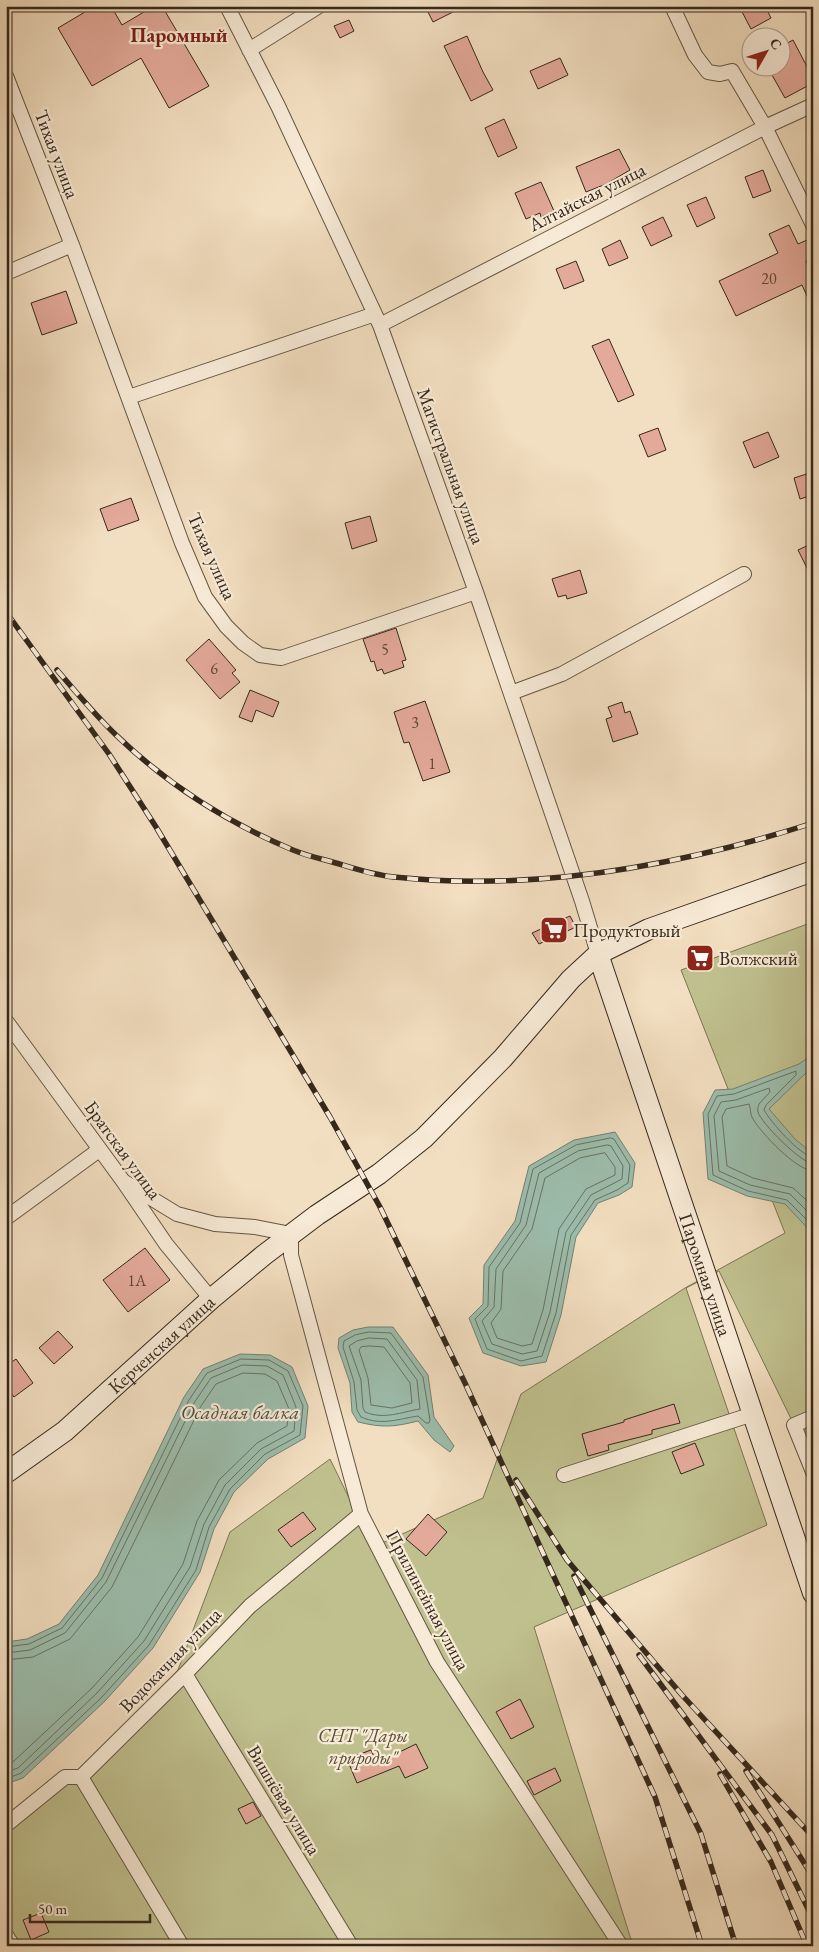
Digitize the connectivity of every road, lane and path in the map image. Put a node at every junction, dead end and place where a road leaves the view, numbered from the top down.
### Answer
1 (227, 6) edge
2 (319, 6) edge
3 (672, 6) edge
4 (249, 50) junction
5 (6, 76) edge
6 (813, 105) edge
7 (765, 127) junction
8 (813, 225) edge
9 (72, 245) junction
10 (11, 271) dead end
11 (377, 320) junction
12 (129, 397) junction
13 (744, 574) dead end
14 (476, 592) junction
15 (511, 693) junction
16 (813, 871) edge
17 (598, 954) junction
18 (6, 1021) edge
19 (99, 1150) junction
20 (123, 1181) junction
21 (6, 1218) edge
22 (291, 1234) junction
23 (211, 1299) junction
24 (753, 1414) junction
25 (813, 1417) edge
26 (813, 1472) edge
27 (6, 1473) edge
28 (564, 1475) dead end
29 (360, 1514) junction
30 (813, 1593) edge
31 (185, 1674) junction
32 (81, 1777) junction
33 (6, 1825) edge
34 (6, 1935) edge
35 (13, 1946) edge
36 (182, 1946) edge
37 (351, 1946) edge
38 (621, 1946) edge

1 - 4 street, Магистральная улица
2 - 4 street
3 - 7 street
4 - 11 street, Магистральная улица
5 - 9 street, Тихая улица
6 - 7 street, Алтайская улица
7 - 8 street
7 - 11 street, Алтайская улица
9 - 10 street
9 - 12 street, Тихая улица
11 - 12 street, Алтайская улица
11 - 14 street, Магистральная улица
12 - 14 street, Тихая улица
13 - 15 street
14 - 15 street, Магистральная улица
15 - 17 street, Магистральная улица
16 - 17 street, Керченская улица
17 - 22 street, Керченская улица
17 - 24 street, Паромная улица
18 - 19 street, Братская улица
19 - 20 street, Братская улица
19 - 21 street
20 - 22 street
20 - 23 street, Братская улица
22 - 23 street, Керченская улица
22 - 29 street, Прилинейная улица
23 - 27 street, Керченская улица
24 - 28 street
24 - 30 street, Паромная улица
25 - 26 street
29 - 31 street, Водокачная улица
29 - 38 street, Прилинейная улица
31 - 32 street, Водокачная улица
31 - 37 street, Вишнёвая улица
32 - 33 street
32 - 36 street
34 - 35 street

